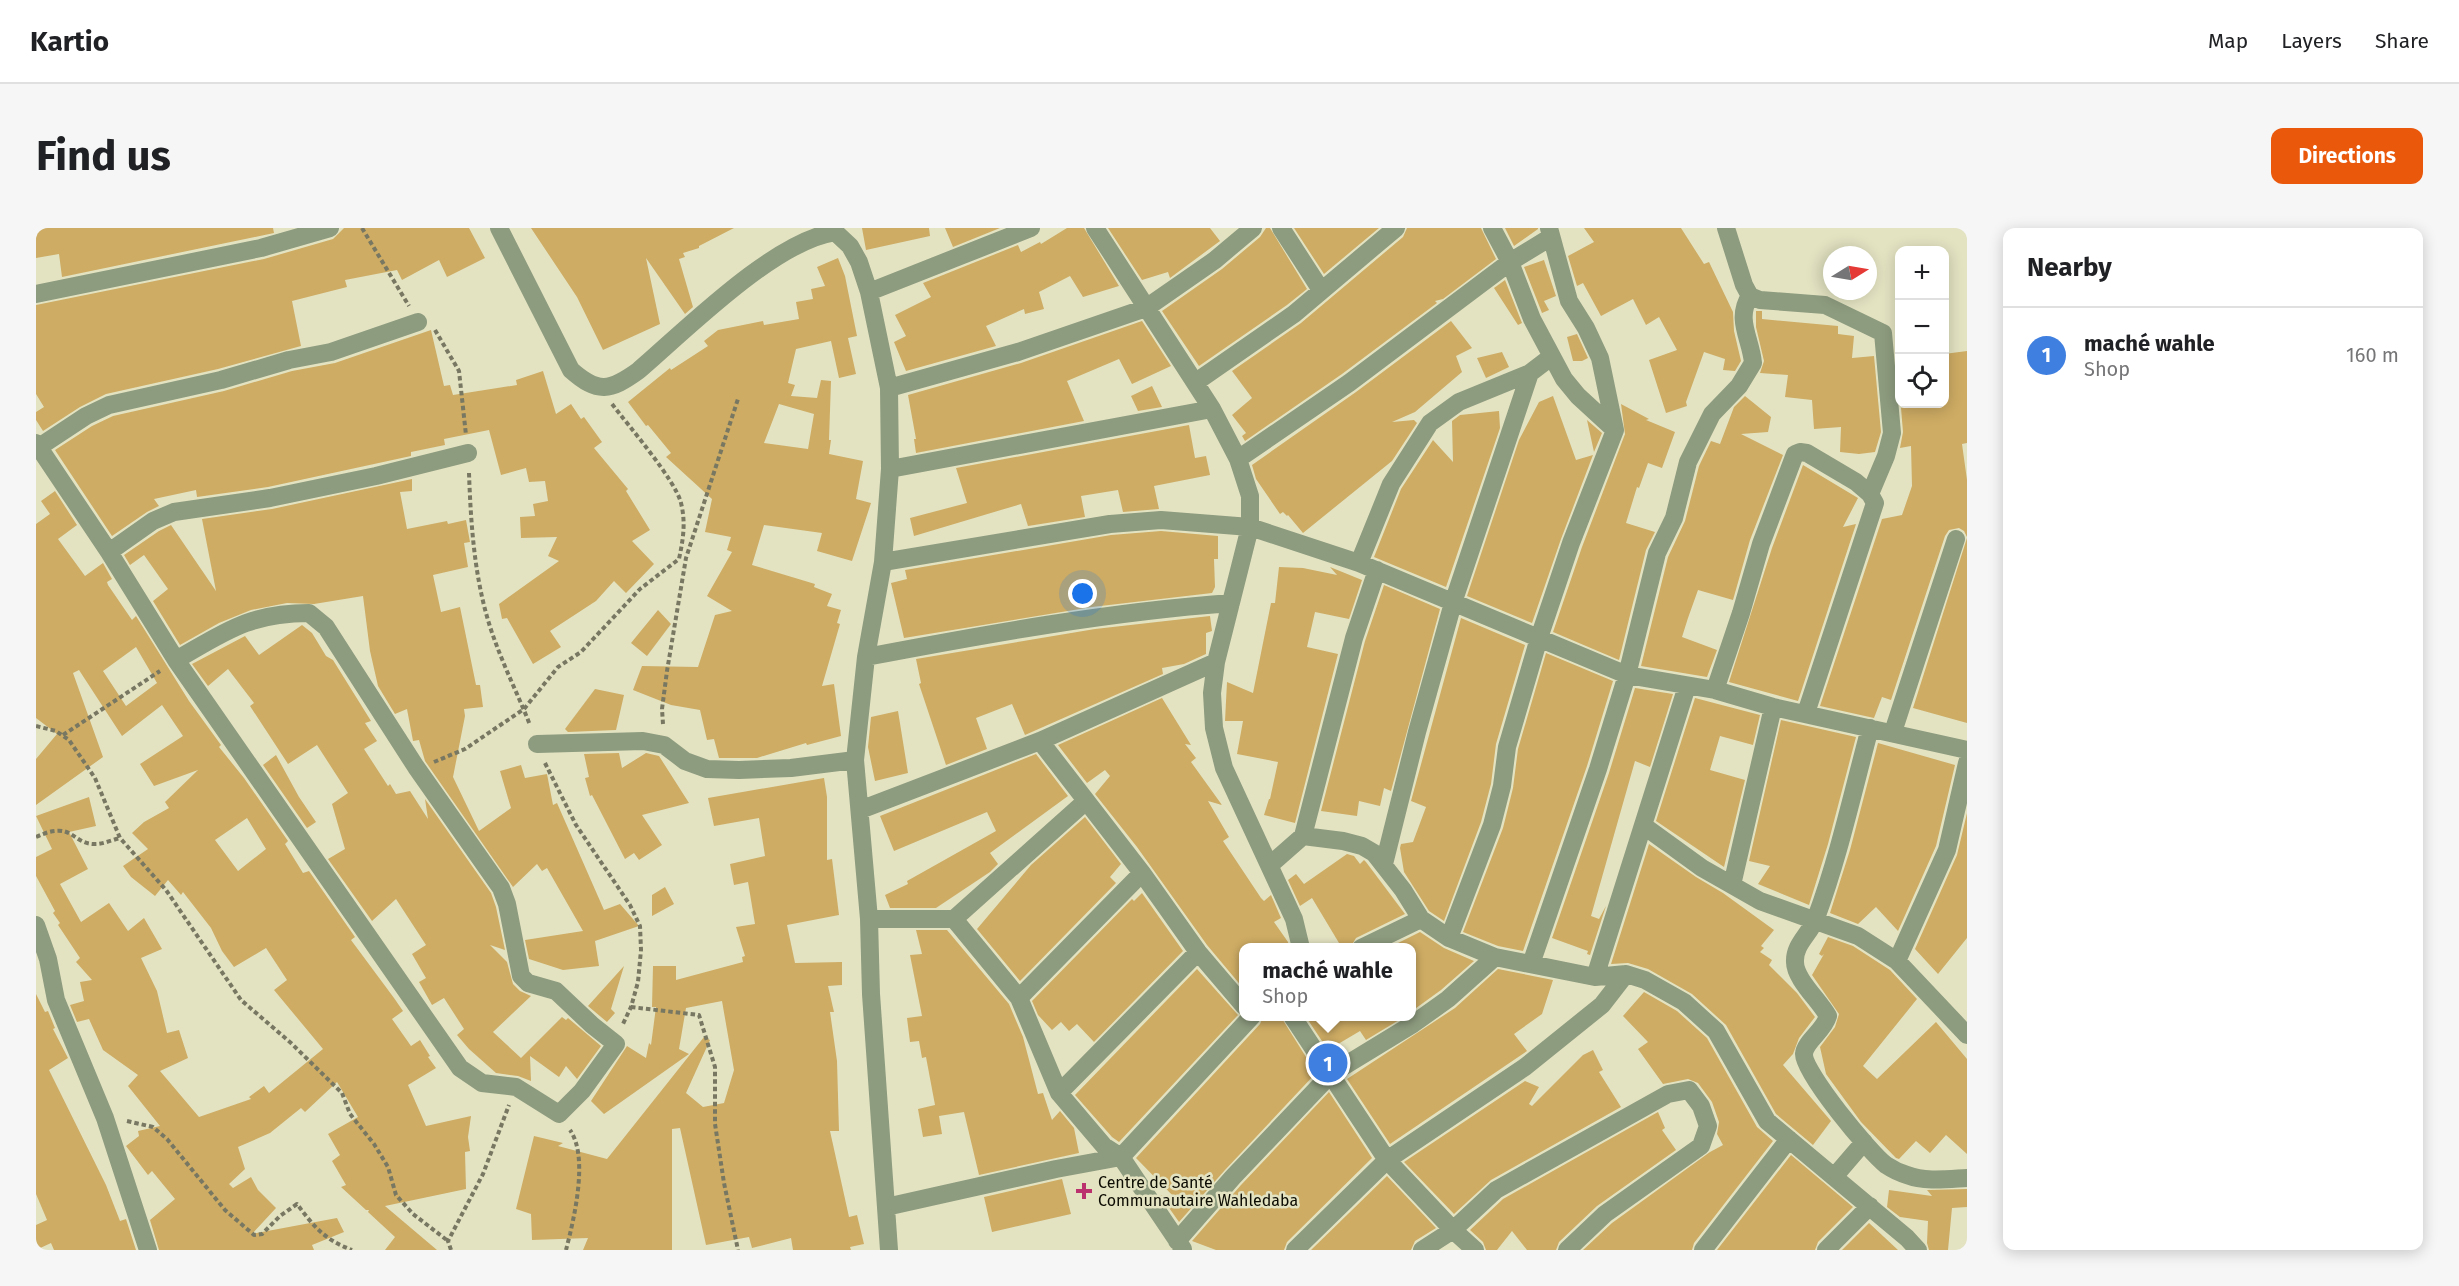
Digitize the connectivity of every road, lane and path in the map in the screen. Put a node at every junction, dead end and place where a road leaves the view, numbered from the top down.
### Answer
1 (330, 228) edge
2 (362, 228) edge
3 (498, 228) edge
4 (1031, 228) edge
5 (1095, 228) edge
6 (1253, 228) edge
7 (1281, 228) edge
8 (1396, 228) edge
9 (1492, 228) edge
10 (1726, 228) edge
11 (1550, 233) edge
12 (1510, 262) junction
13 (1321, 290) junction
14 (869, 292) junction
15 (36, 294) edge
16 (1750, 296) junction
17 (1146, 308) junction
18 (418, 322) junction
19 (1551, 357) junction
20 (1530, 373) junction
21 (1196, 382) junction
22 (889, 388) junction
23 (601, 389) junction
24 (738, 399) dead end
25 (1212, 409) junction
26 (1615, 430) junction
27 (37, 445) edge
28 (468, 453) junction
29 (1238, 459) junction
30 (890, 469) junction
31 (1870, 494) junction
32 (1250, 527) junction
33 (1956, 539) dead end
34 (109, 552) junction
35 (686, 558) junction
36 (679, 559) junction
37 (883, 562) junction
38 (1359, 563) junction
39 (1377, 570) junction
40 (1231, 603) junction
41 (1453, 603) junction
42 (1539, 638) junction
43 (866, 657) junction
44 (176, 660) junction
45 (1216, 662) junction
46 (1627, 675) junction
47 (1687, 686) junction
48 (1714, 690) junction
49 (1773, 707) junction
50 (524, 709) junction
51 (1806, 713) junction
52 (36, 726) edge
53 (1870, 728) junction
54 (1893, 732) junction
55 (63, 735) junction
56 (1040, 741) junction
57 (537, 744) joint
58 (664, 745) junction
59 (1967, 750) edge
60 (855, 760) junction
61 (1967, 763) edge
62 (416, 767) junction
63 (1086, 801) junction
64 (860, 810) junction
65 (1644, 826) junction
66 (1303, 836) junction
67 (36, 837) edge
68 (120, 838) junction
69 (1384, 864) junction
70 (1270, 865) junction
71 (1142, 873) junction
72 (1732, 885) junction
73 (869, 919) junction
74 (954, 919) junction
75 (1421, 919) junction
76 (1815, 920) junction
77 (36, 925) edge
78 (1449, 938) junction
79 (1300, 943) edge
80 (1371, 943) edge
81 (1198, 952) junction
82 (1494, 957) junction
83 (1897, 961) junction
84 (1531, 964) junction
85 (1626, 974) junction
86 (1595, 977) junction
87 (1019, 998) junction
88 (1239, 1000) edge
89 (631, 1007) junction
90 (1248, 1021) edge
91 (1295, 1021) edge
92 (1967, 1035) edge
93 (616, 1044) junction
94 (1331, 1074) junction
95 (516, 1087) junction
96 (1059, 1093) junction
97 (559, 1114) junction
98 (105, 1118) junction
99 (1789, 1139) junction
100 (1864, 1142) junction
101 (1121, 1157) junction
102 (1387, 1160) junction
103 (1834, 1177) junction
104 (1967, 1178) edge
105 (1870, 1206) junction
106 (886, 1207) junction
107 (1453, 1230) junction
108 (448, 1241) junction
109 (1180, 1246) edge
110 (148, 1250) edge
111 (352, 1250) edge
112 (451, 1250) edge
113 (566, 1250) edge
114 (738, 1250) edge
115 (889, 1250) edge
116 (1295, 1250) edge
117 (1422, 1250) edge
118 (1475, 1250) edge
119 (1567, 1250) edge
120 (1703, 1250) edge
121 (1826, 1250) edge
122 (1918, 1250) edge

1 - 15 street
2 - 18 path
3 - 23 street
4 - 14 street
5 - 17 street
6 - 17 street
7 - 13 street
8 - 13 street
9 - 12 street
10 - 16 street
11 - 12 street
11 - 26 street
12 - 19 street
12 - 29 street
13 - 21 street
14 - 22 street
14 - 23 street
16 - 31 street
16 - 46 street
17 - 21 street
17 - 22 street
18 - 27 street
18 - 28 path
19 - 20 street
19 - 26 street
20 - 38 street
20 - 41 street
21 - 25 street
22 - 30 street
23 - 36 path
24 - 35 path
25 - 29 street
25 - 30 street
26 - 42 street
27 - 34 street
28 - 34 street
28 - 50 path
29 - 32 street
30 - 37 street
31 - 48 street
31 - 51 street
32 - 37 street
32 - 38 street
32 - 40 street
33 - 54 street
34 - 44 street
35 - 36 path
35 - 58 path
36 - 50 path
37 - 43 street
38 - 39 street
39 - 41 street
39 - 66 street
40 - 43 street
40 - 45 street
41 - 42 street
41 - 69 street
42 - 46 street
42 - 78 street
43 - 60 street
44 - 55 path
44 - 62 street
44 - 95 street
45 - 56 street
45 - 70 street
46 - 47 street
46 - 84 street
47 - 48 street
47 - 65 street
48 - 49 street
49 - 51 street
49 - 72 street
50 - 62 path
51 - 53 street
52 - 55 path
53 - 54 street
53 - 76 street
54 - 59 street
55 - 68 path
56 - 63 street
56 - 64 street
57 - 58 street
57 - 89 path
58 - 60 street
60 - 64 street
61 - 83 street
62 - 93 street
63 - 71 street
63 - 74 street
64 - 73 street
65 - 72 street
65 - 86 street
66 - 69 street
66 - 70 street
67 - 68 path
68 - 108 path
69 - 75 street
70 - 79 street
71 - 81 street
71 - 87 street
72 - 76 street
73 - 74 street
73 - 106 street
74 - 87 street
75 - 78 street
75 - 80 street
76 - 83 street
76 - 100 street
77 - 98 street
78 - 82 street
81 - 88 street
81 - 96 street
82 - 84 street
82 - 94 street
83 - 92 street
84 - 86 street
85 - 86 street
85 - 99 street
85 - 102 street
87 - 96 street
89 - 93 path
89 - 114 path
90 - 101 street
91 - 94 street
93 - 97 street
94 - 102 street
94 - 109 street
95 - 97 street
95 - 108 path
96 - 101 street
97 - 113 path
98 - 110 street
98 - 111 path
99 - 103 street
99 - 120 street
100 - 103 street
100 - 104 street
101 - 106 street
101 - 109 street
102 - 107 street
102 - 116 street
103 - 105 street
105 - 121 street
105 - 122 street
106 - 115 street
107 - 117 street
107 - 118 street
107 - 119 street
108 - 112 path

